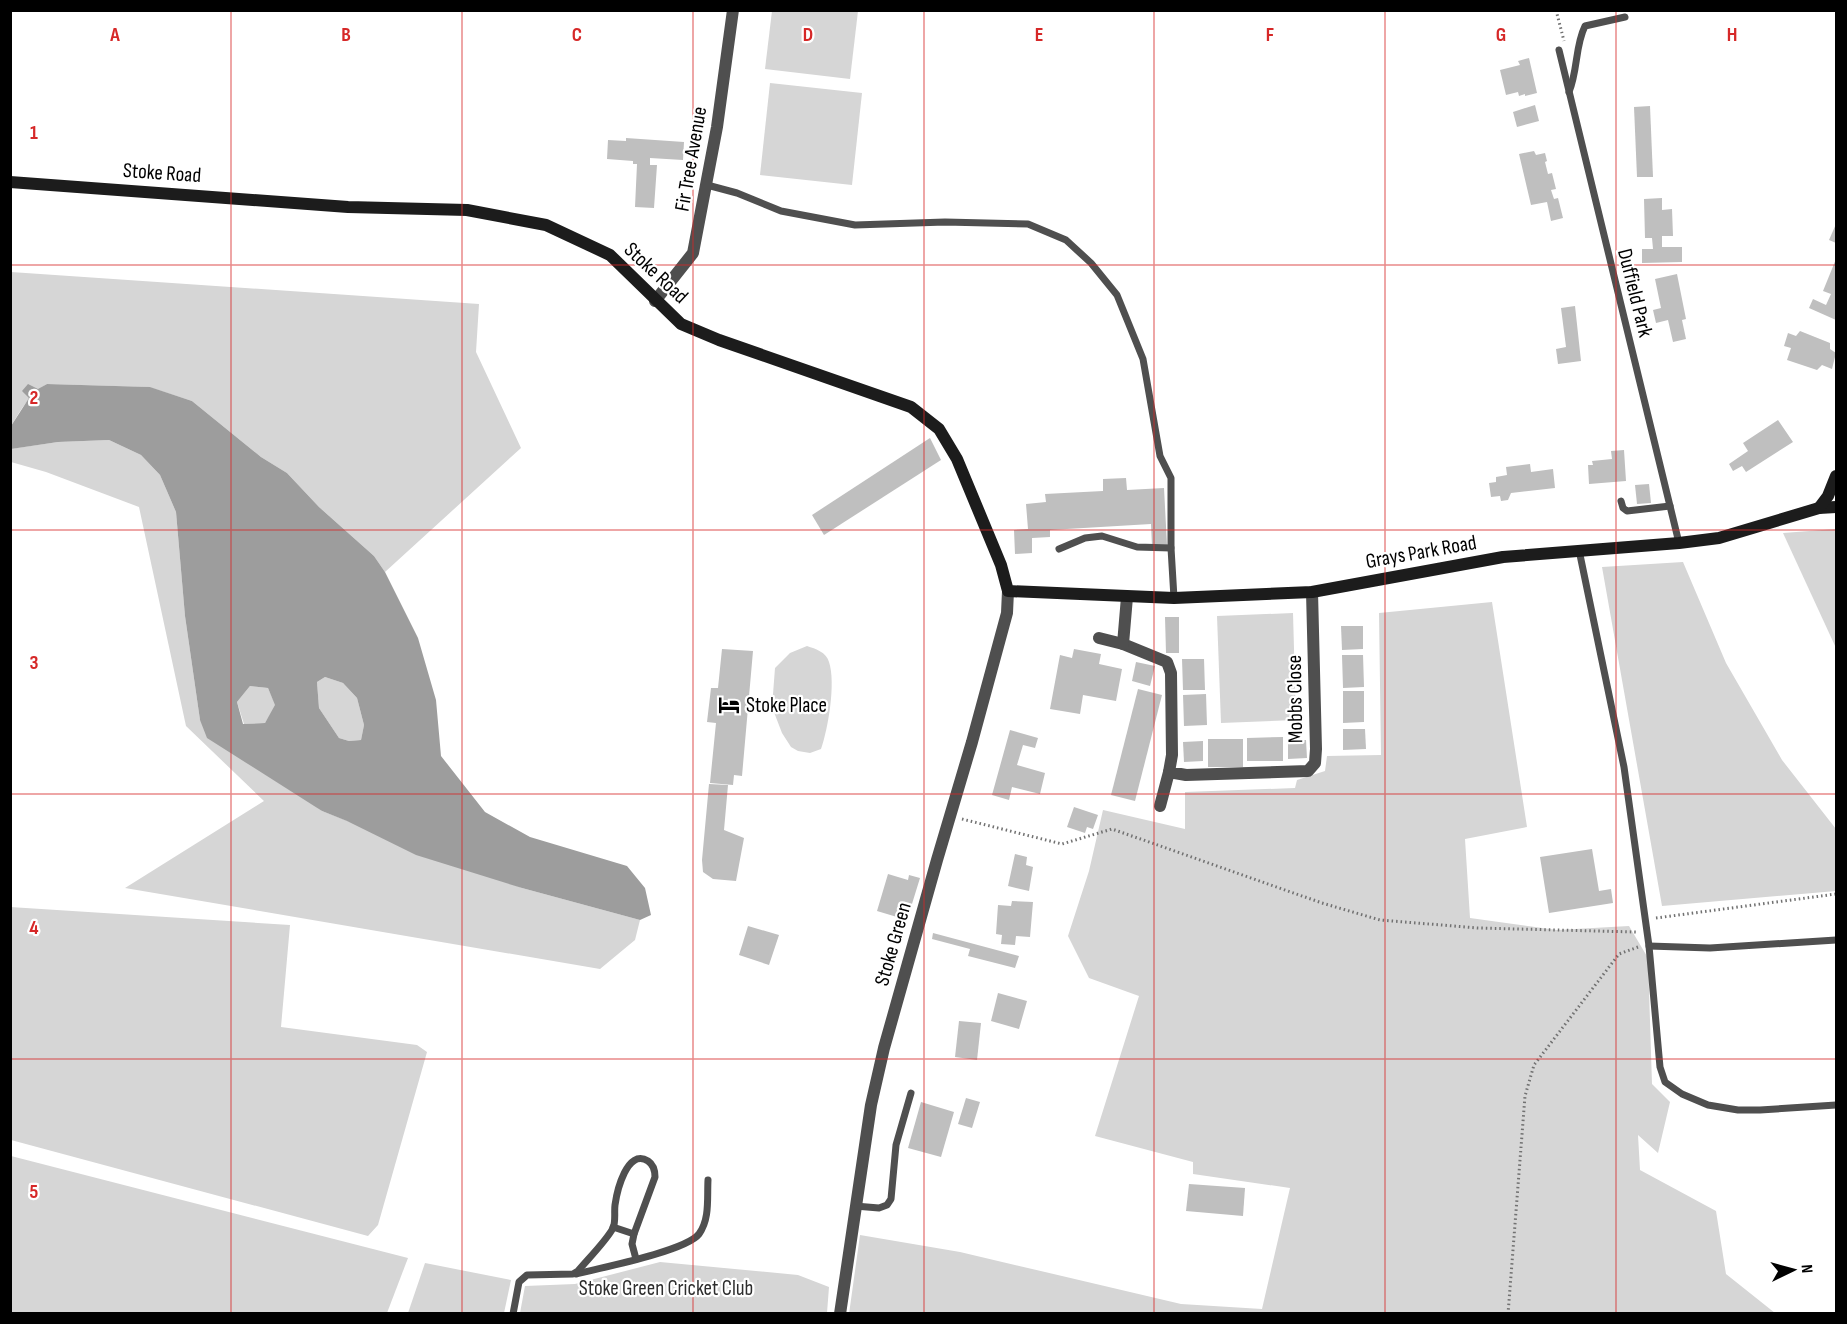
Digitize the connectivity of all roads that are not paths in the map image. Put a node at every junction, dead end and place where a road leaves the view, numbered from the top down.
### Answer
1 (733, 10) edge
2 (1626, 17) dead end
3 (1559, 50) road end
4 (1569, 92) junction
5 (10, 182) edge
6 (707, 185) junction
7 (655, 301) junction
8 (1836, 476) edge
9 (1621, 501) dead end
10 (1670, 506) junction
11 (1836, 507) edge
12 (1819, 508) junction
13 (1678, 543) junction
14 (1171, 548) junction
15 (1059, 549) dead end
16 (1579, 550) junction
17 (1008, 591) junction
18 (1312, 592) junction
19 (1127, 597) junction
20 (1174, 598) junction
21 (1100, 639) dead end
22 (1123, 644) junction
23 (1169, 772) junction
24 (1160, 806) dead end
25 (1836, 940) edge
26 (1649, 946) junction
27 (911, 1093) dead end
28 (1836, 1104) edge
29 (708, 1180) dead end
30 (855, 1206) junction
31 (613, 1227) junction
32 (634, 1234) junction
33 (636, 1259) junction
34 (573, 1274) junction
35 (513, 1314) edge
36 (840, 1314) edge

1 - 6 street, Fir Tree Avenue
2 - 4 lane
3 - 4 lane, Duffield Park
4 - 10 lane, Duffield Park
5 - 7 main road, Stoke Road
6 - 7 street, Fir Tree Avenue
6 - 14 lane
7 - 17 main road, Stoke Road
8 - 12 main road
9 - 10 lane
10 - 13 lane, Duffield Park
11 - 12 main road, Grays Park Road
12 - 13 main road, Grays Park Road
13 - 16 main road, Grays Park Road
14 - 15 lane
14 - 20 lane
16 - 18 main road, Grays Park Road
16 - 26 lane
17 - 19 main road, Grays Park Road
17 - 30 street, Stoke Green
18 - 20 main road, Grays Park Road
18 - 23 street, Mobbs Close
19 - 20 main road, Grays Park Road
19 - 22 street
21 - 22 street
22 - 23 street
23 - 24 street
25 - 26 lane
26 - 28 lane
27 - 30 lane
29 - 33 lane
30 - 36 street, Stoke Green
31 - 32 lane
31 - 32 lane
31 - 34 lane
32 - 33 lane
33 - 34 lane
34 - 35 lane

